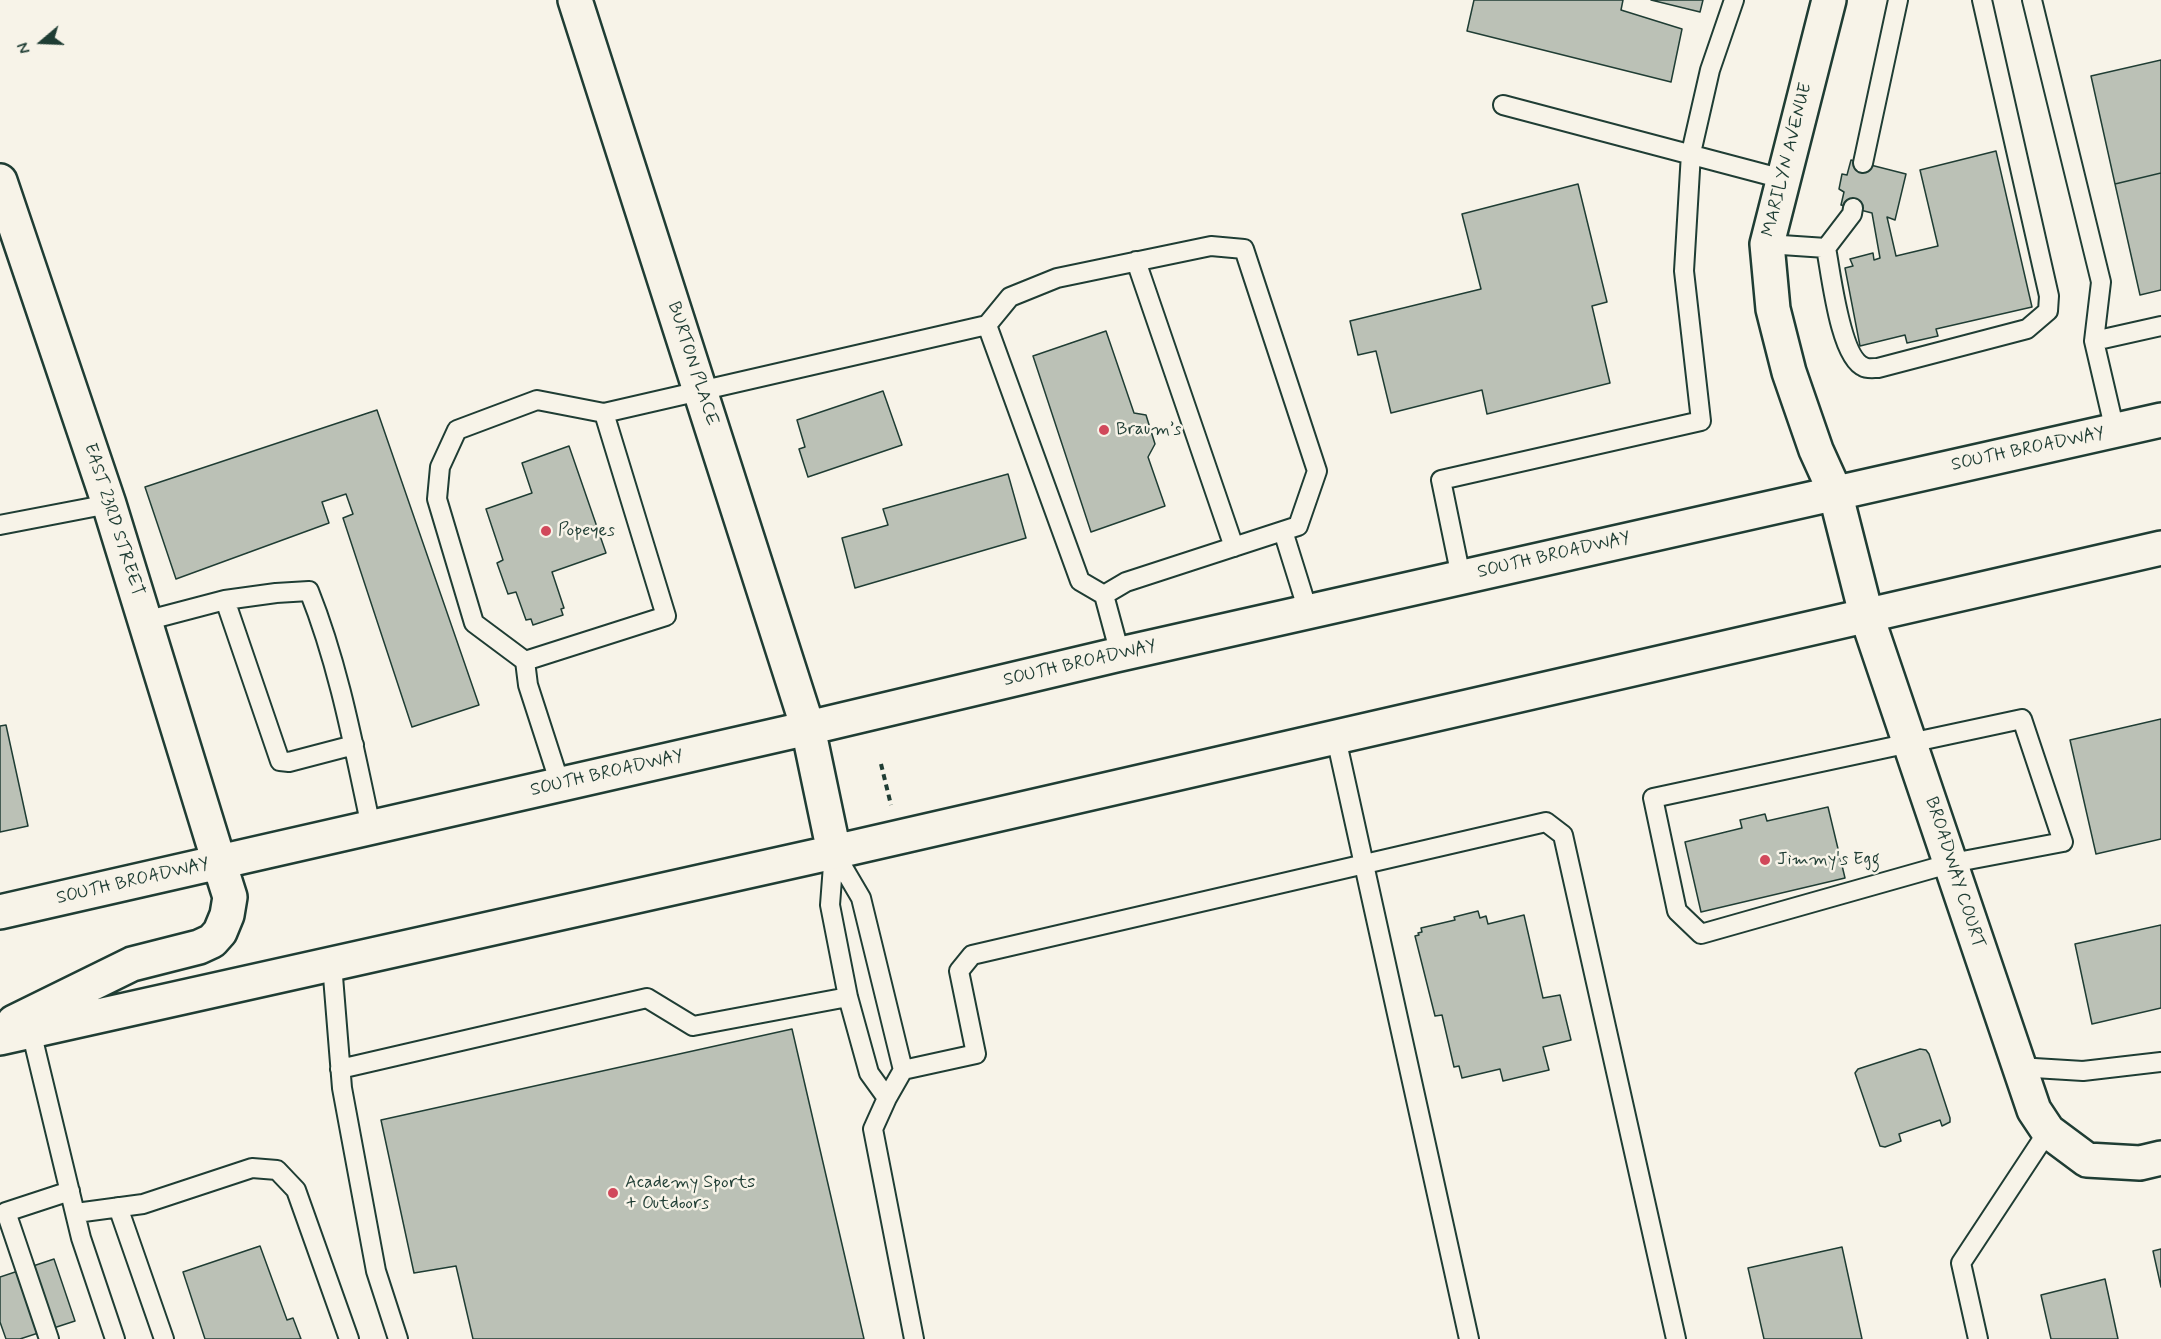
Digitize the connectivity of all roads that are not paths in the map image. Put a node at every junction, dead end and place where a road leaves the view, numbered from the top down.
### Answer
1 (575, 0) edge
2 (1734, 0) edge
3 (1829, 0) edge
4 (1898, 0) edge
5 (1982, 0) edge
6 (2032, 0) edge
7 (1503, 105) dead end
8 (1691, 153) junction
9 (1863, 164) dead end
10 (1783, 179) junction
11 (0, 181) edge
12 (1853, 208) dead end
13 (1767, 244) junction
14 (1826, 248) junction
15 (1136, 261) junction
16 (987, 325) junction
17 (2161, 326) edge
18 (2094, 340) junction
19 (700, 390) junction
20 (604, 413) junction
21 (2161, 420) edge
22 (2115, 431) junction
23 (1835, 492) junction
24 (109, 504) junction
25 (0, 525) edge
26 (1283, 531) junction
27 (1234, 547) junction
28 (2161, 548) edge
29 (1461, 577) junction
30 (1104, 595) junction
31 (225, 600) junction
32 (1308, 611) junction
33 (1866, 614) junction
34 (145, 621) junction
35 (1120, 654) junction
36 (525, 661) junction
37 (808, 728) junction
38 (1336, 738) junction
39 (1910, 742) junction
40 (354, 745) junction
41 (560, 784) junction
42 (371, 827) junction
43 (834, 852) junction
44 (219, 862) junction
45 (1952, 863) junction
46 (1364, 864) junction
47 (0, 912) edge
48 (332, 964) junction
49 (848, 997) junction
50 (10, 1032) edge
51 (2161, 1062) edge
52 (2018, 1067) junction
53 (340, 1069) junction
54 (903, 1070) junction
55 (887, 1098) junction
56 (2048, 1131) junction
57 (2161, 1158) edge
58 (70, 1191) junction
59 (118, 1207) junction
60 (76, 1213) junction
61 (49, 1339) edge
62 (116, 1339) edge
63 (164, 1339) edge
64 (349, 1339) edge
65 (398, 1339) edge
66 (914, 1339) edge
67 (1469, 1339) edge
68 (1676, 1339) edge
69 (1978, 1339) edge

1 - 19 main road, BURTON PLACE
2 - 8 lane
3 - 10 main road, MARILYN AVENUE
4 - 9 lane
5 - 14 lane
6 - 18 lane
7 - 8 lane
8 - 10 lane
8 - 29 lane
10 - 13 main road, MARILYN AVENUE
11 - 24 main road, EAST 23RD STREET
12 - 14 lane
13 - 14 lane
13 - 23 main road, MARILYN AVENUE
15 - 16 lane
15 - 26 lane
15 - 27 lane
16 - 19 lane
16 - 30 lane
17 - 18 lane
18 - 22 lane
19 - 20 lane
19 - 37 main road, BURTON PLACE
20 - 36 lane
20 - 36 lane
21 - 22 main road, SOUTH BROADWAY
22 - 23 main road, SOUTH BROADWAY
23 - 29 main road, SOUTH BROADWAY
23 - 33 main road, BROADWAY COURT
24 - 25 lane
24 - 34 main road, EAST 23RD STREET
26 - 27 lane
26 - 32 lane
27 - 30 lane
28 - 33 main road
29 - 32 main road, SOUTH BROADWAY
30 - 35 lane
31 - 34 lane
31 - 40 lane
31 - 40 lane
32 - 35 main road, SOUTH BROADWAY
33 - 38 main road
33 - 39 main road, BROADWAY COURT
34 - 44 main road, EAST 23RD STREET
35 - 37 main road, SOUTH BROADWAY
36 - 41 lane
37 - 41 main road, SOUTH BROADWAY
37 - 43 main road, BURTON PLACE
38 - 43 main road
38 - 46 lane
39 - 45 main road, BROADWAY COURT
39 - 45 lane
39 - 45 lane
40 - 42 lane
41 - 42 main road, SOUTH BROADWAY
42 - 44 main road, SOUTH BROADWAY
43 - 48 main road
43 - 49 lane
43 - 54 lane
44 - 47 main road, SOUTH BROADWAY
44 - 50 main road, EAST 23RD STREET
45 - 52 main road, BROADWAY COURT
46 - 54 lane
46 - 67 lane
46 - 68 lane
48 - 50 main road
48 - 53 lane
49 - 53 lane
49 - 55 lane
50 - 58 lane
51 - 52 lane
52 - 56 main road, BROADWAY COURT
53 - 65 lane
54 - 55 lane
55 - 66 lane
56 - 57 main road, BROADWAY COURT
56 - 69 lane
58 - 60 lane
58 - 61 lane
59 - 60 lane
59 - 63 lane
59 - 64 lane
60 - 62 lane

